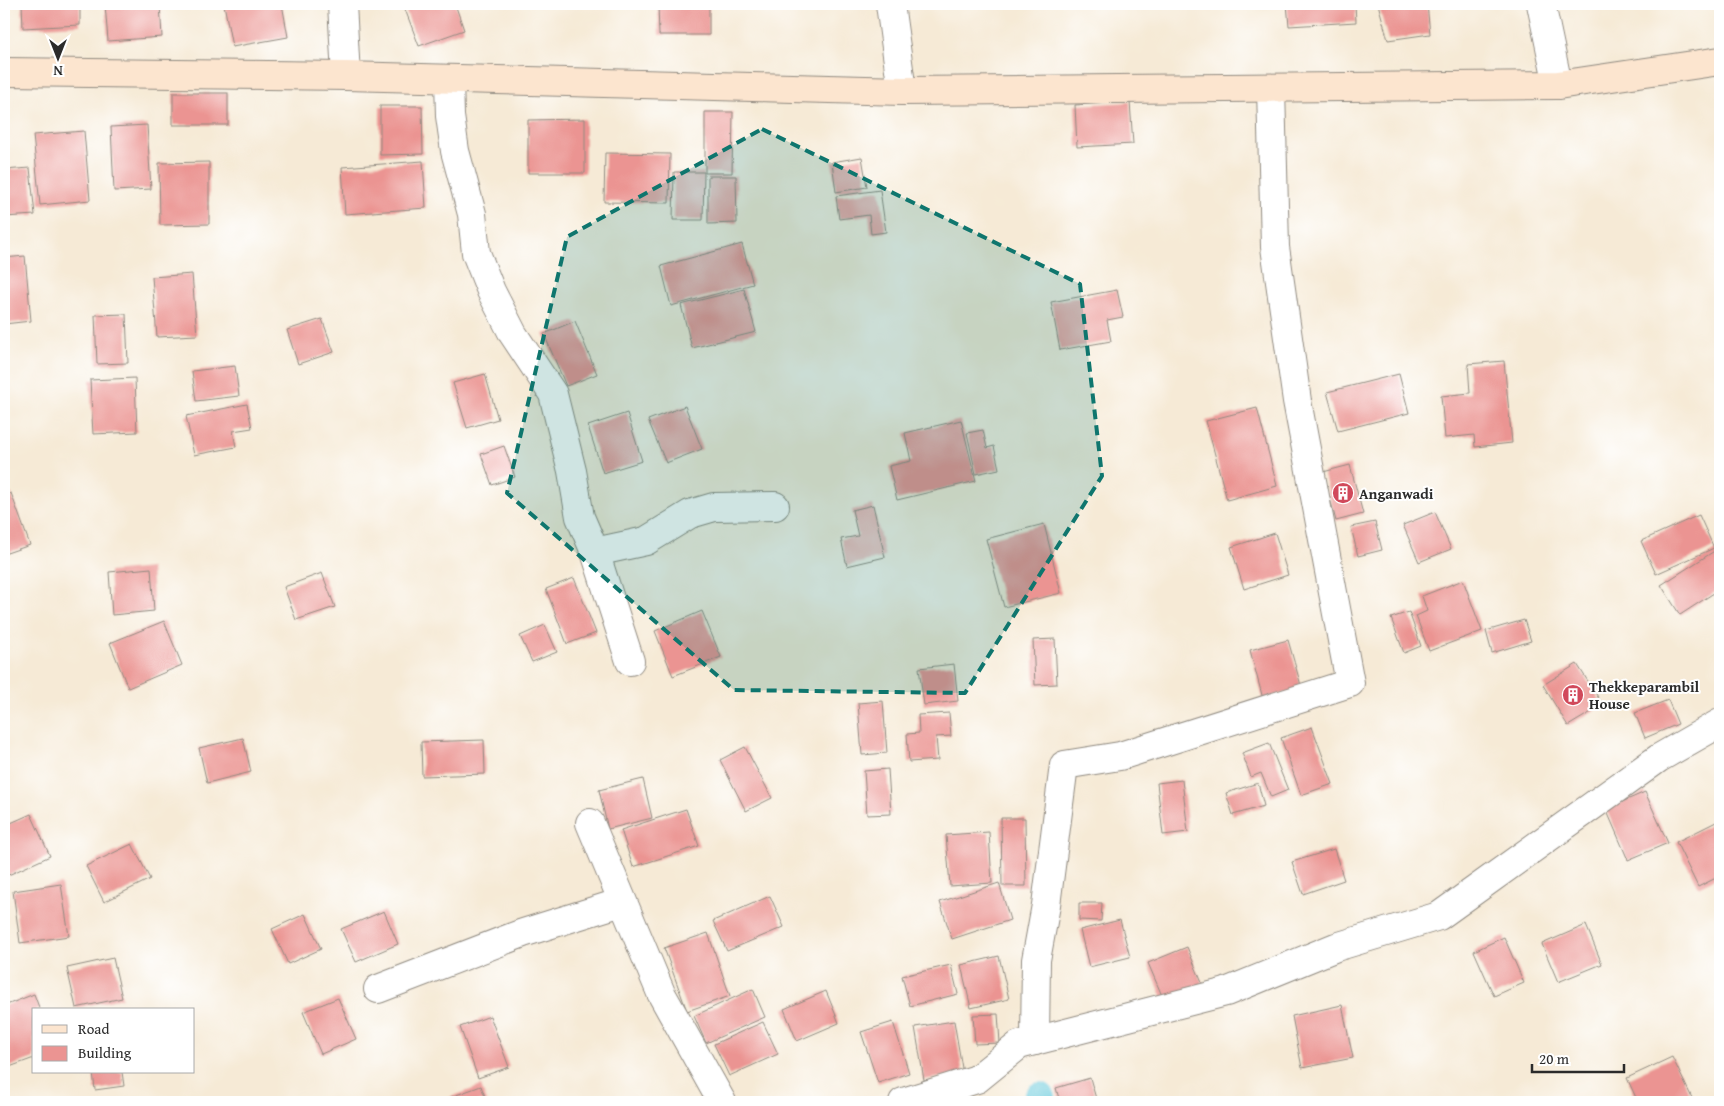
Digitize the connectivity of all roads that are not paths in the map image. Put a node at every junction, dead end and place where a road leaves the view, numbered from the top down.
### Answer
1 (342, 4) edge
2 (890, 4) edge
3 (1541, 4) edge
4 (1720, 61) edge
5 (4, 72) edge
6 (346, 76) junction
7 (449, 80) junction
8 (1558, 85) junction
9 (1271, 88) junction
10 (902, 91) junction
11 (775, 506) dead end
12 (595, 552) junction
13 (630, 661) dead end
14 (1720, 723) edge
15 (590, 822) dead end
16 (622, 902) junction
17 (378, 989) dead end
18 (1035, 1041) junction
19 (722, 1102) edge
20 (903, 1102) edge

1 - 6 street
2 - 10 street
3 - 8 street
4 - 8 main road
5 - 6 main road
6 - 7 main road
7 - 10 main road
7 - 12 street
8 - 9 main road
9 - 10 main road
9 - 18 street
11 - 12 street
12 - 13 street
14 - 18 street
15 - 16 street
16 - 17 street
16 - 19 street
18 - 20 street

